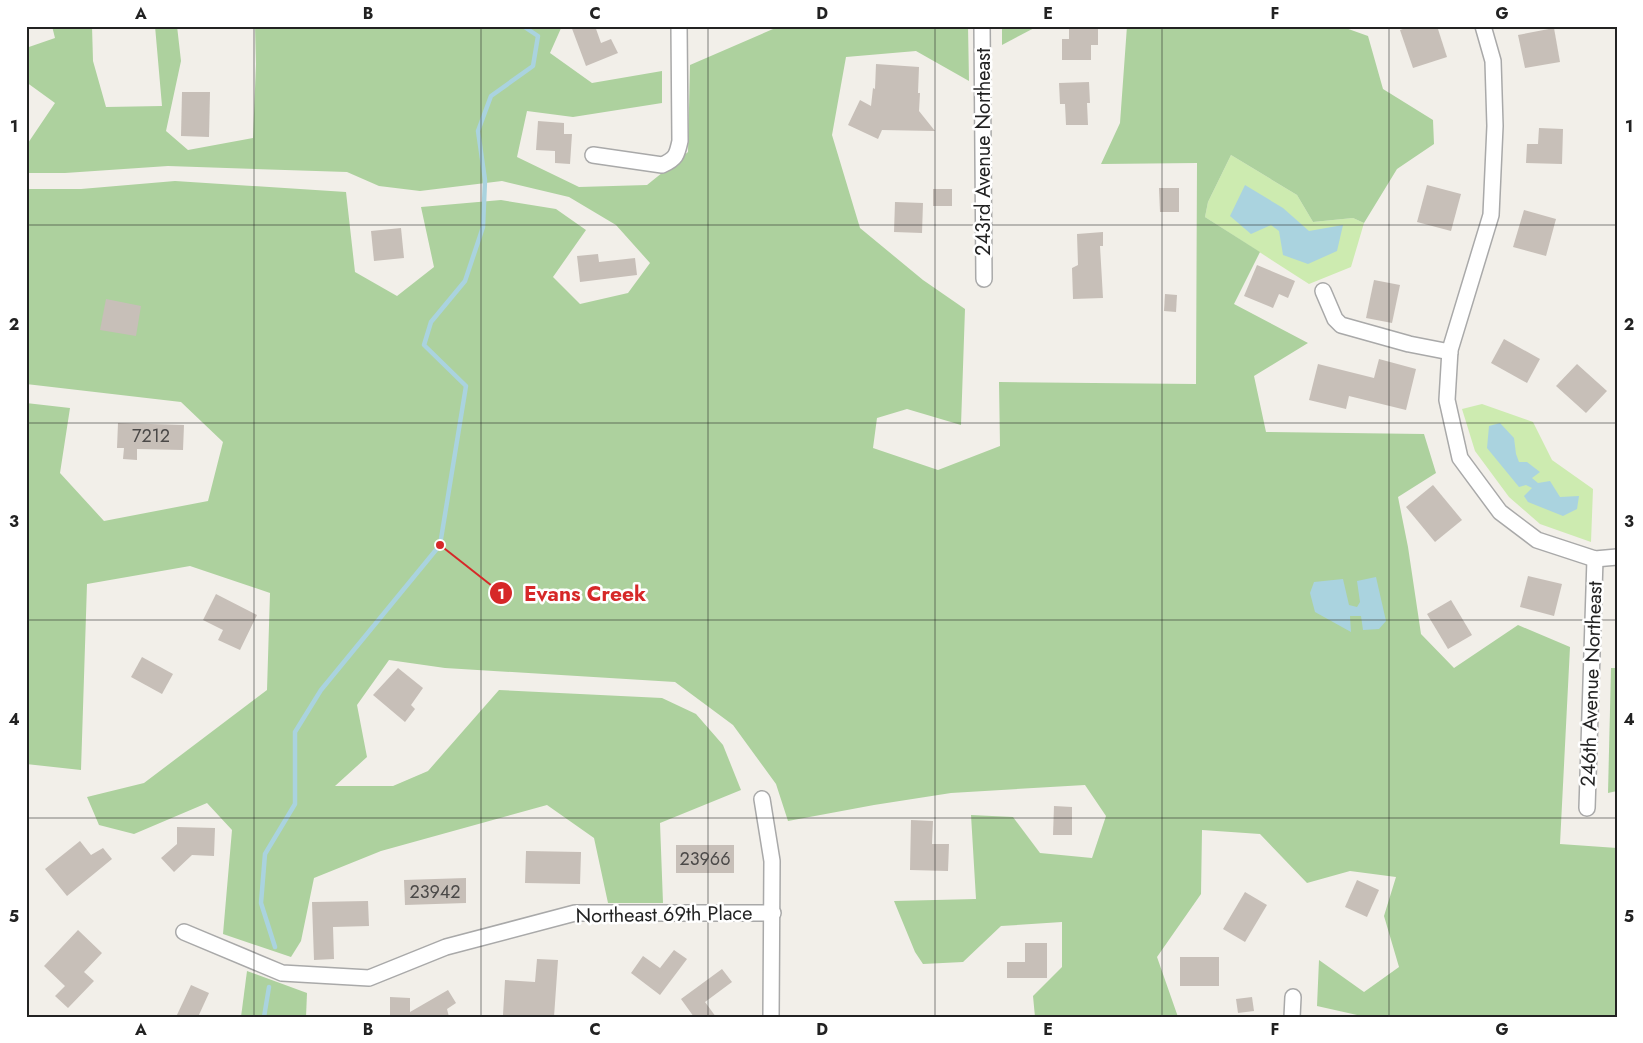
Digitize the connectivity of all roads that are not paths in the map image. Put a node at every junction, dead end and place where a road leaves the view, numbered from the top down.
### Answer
1 (679, 26) edge
2 (982, 26) edge
3 (1483, 26) edge
4 (593, 155) dead end
5 (984, 279) dead end
6 (1323, 291) dead end
7 (1450, 352) junction
8 (1617, 557) edge
9 (1594, 559) junction
10 (762, 799) dead end
11 (1587, 808) dead end
12 (773, 913) junction
13 (184, 932) dead end
14 (1292, 996) dead end
15 (771, 1017) edge
16 (1292, 1017) edge

1 - 4 street
2 - 5 street, 243rd Avenue Northeast
3 - 7 street
6 - 7 street
7 - 9 street
8 - 9 street
9 - 11 street, 246th Avenue Northeast
10 - 12 street
12 - 13 street, Northeast 69th Place
12 - 15 street
14 - 16 street

